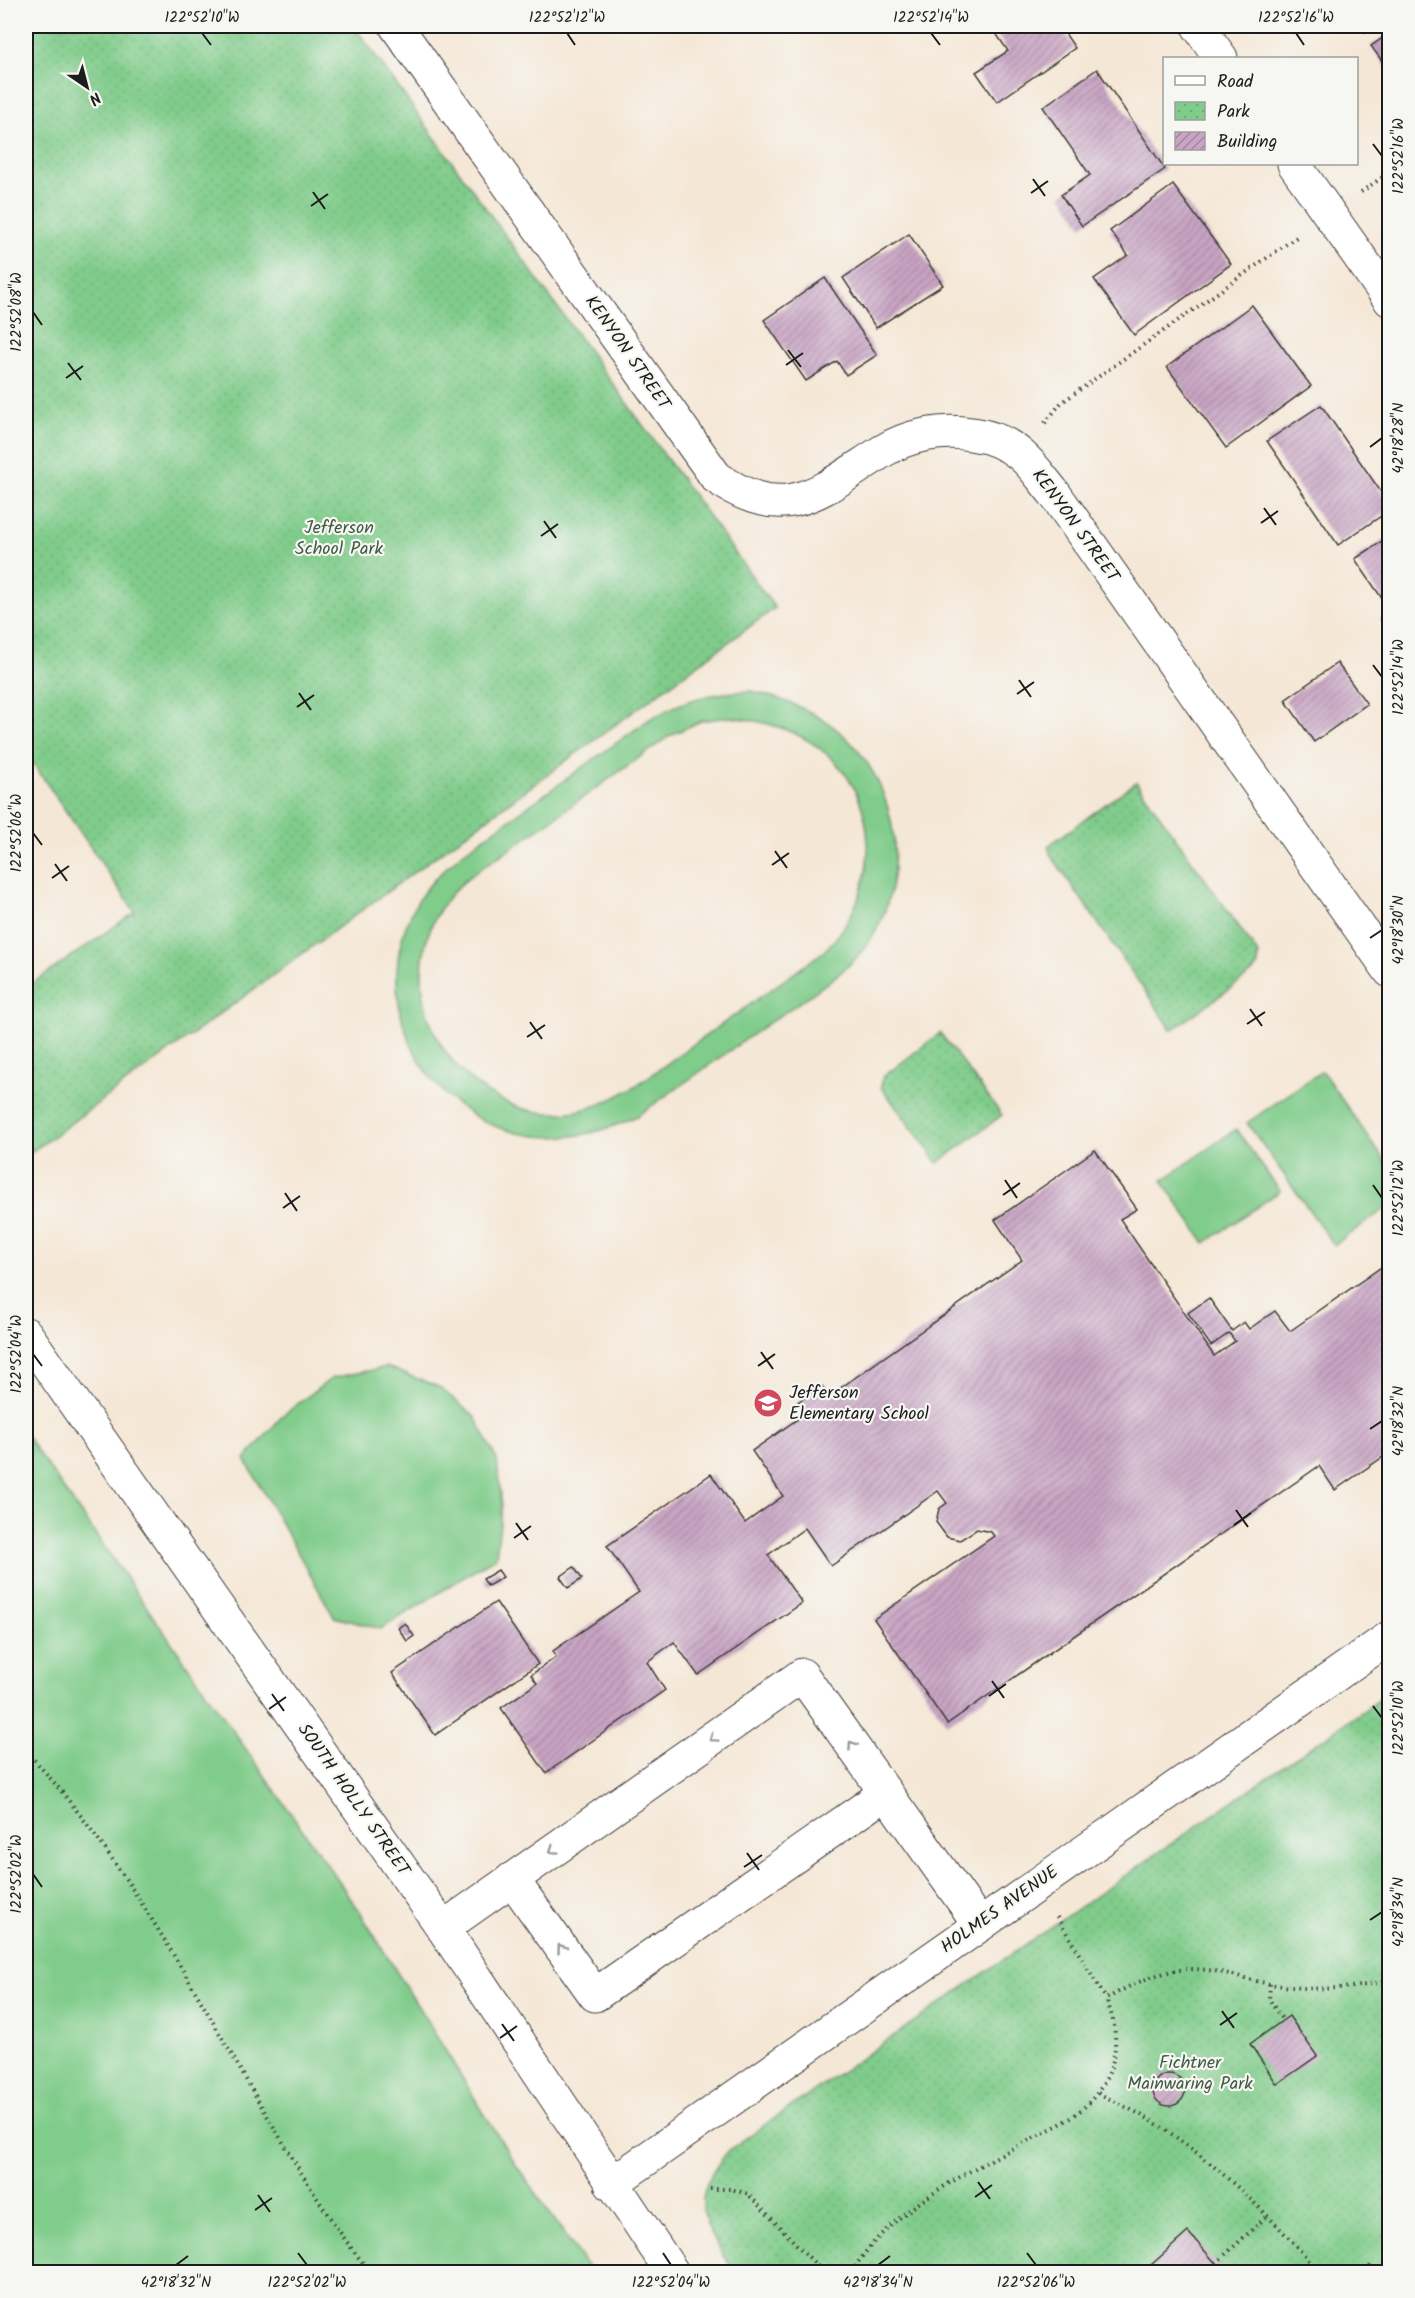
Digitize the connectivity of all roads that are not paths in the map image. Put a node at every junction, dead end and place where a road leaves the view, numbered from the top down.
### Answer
1 (396, 26) edge
2 (1198, 26) edge
3 (1220, 57) edge
4 (1295, 165) edge
5 (1389, 300) edge
6 (1389, 971) edge
7 (26, 1334) edge
8 (1389, 1637) edge
9 (886, 1793) junction
10 (512, 1879) junction
11 (980, 1925) junction
12 (443, 1928) junction
13 (611, 2184) junction
14 (672, 2272) edge

1 - 6 street, KENYON STREET
2 - 3 street
4 - 5 street
7 - 12 street, SOUTH HOLLY STREET
8 - 11 street, HOLMES AVENUE
9 -> 10 street
9 -> 10 street
9 - 11 street
10 - 12 street
11 - 13 street, HOLMES AVENUE
12 - 13 street, SOUTH HOLLY STREET
13 - 14 street, SOUTH HOLLY STREET

